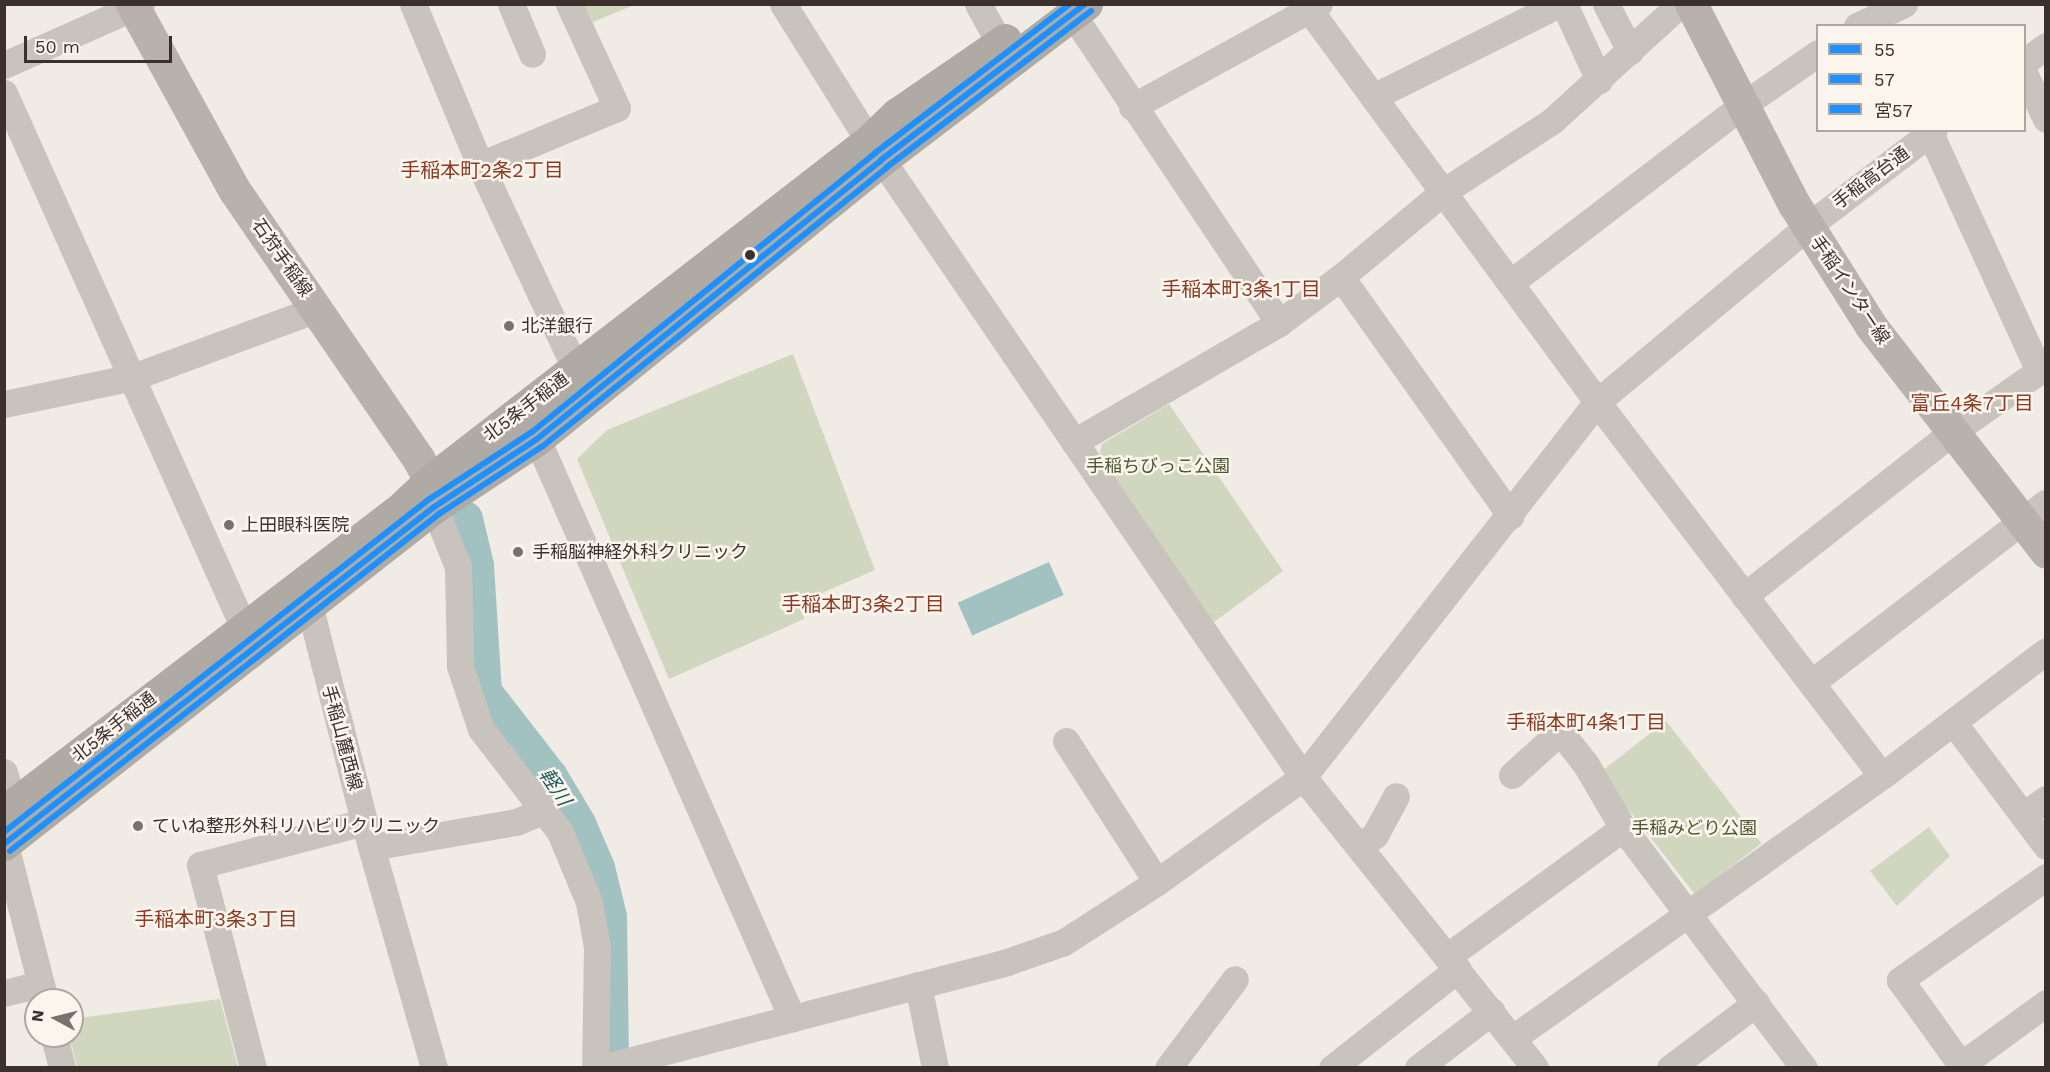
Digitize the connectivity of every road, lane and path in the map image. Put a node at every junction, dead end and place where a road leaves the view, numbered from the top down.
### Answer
1 (412, 4) edge
2 (511, 4) edge
3 (569, 4) edge
4 (783, 4) edge
5 (978, 4) edge
6 (1559, 4) edge
7 (1564, 4) edge
8 (1606, 4) edge
9 (1680, 4) edge
10 (1691, 4) edge
11 (1904, 4) edge
12 (136, 5) edge
13 (1311, 6) edge
14 (1069, 8) edge
15 (1861, 24) edge
16 (1000, 44) junction
17 (2046, 46) edge
18 (1630, 51) junction
19 (532, 54) dead end
20 (1816, 54) edge
21 (2026, 61) edge
22 (4, 65) edge
23 (2026, 75) edge
24 (1599, 80) junction
25 (4, 93) edge
26 (1373, 97) junction
27 (1743, 105) junction
28 (1132, 107) junction
29 (2046, 119) edge
30 (1932, 132) edge
31 (875, 150) junction
32 (480, 165) junction
33 (1443, 192) junction
34 (1808, 226) junction
35 (1341, 277) junction
36 (1510, 283) junction
37 (317, 309) junction
38 (1279, 322) junction
39 (576, 369) junction
40 (2042, 369) edge
41 (133, 377) junction
42 (1597, 402) junction
43 (4, 404) edge
44 (1954, 431) junction
45 (537, 439) junction
46 (1074, 442) junction
47 (432, 494) junction
48 (2034, 513) edge
49 (1511, 516) junction
50 (2046, 552) edge
51 (306, 595) junction
52 (1744, 596) junction
53 (243, 626) junction
54 (2046, 651) edge
55 (1811, 683) junction
56 (1953, 722) junction
57 (1066, 741) dead end
58 (4, 772) edge
59 (1512, 775) dead end
60 (1882, 776) junction
61 (1303, 777) junction
62 (1396, 796) dead end
63 (2046, 799) edge
64 (546, 810) junction
65 (2023, 815) junction
66 (1623, 828) junction
67 (6, 829) edge
68 (367, 834) junction
69 (2046, 846) edge
70 (1360, 847) junction
71 (2046, 877) edge
72 (1157, 882) junction
73 (1688, 914) junction
74 (1453, 962) junction
75 (1235, 979) dead end
76 (918, 985) junction
77 (42, 988) edge
78 (24, 992) edge
79 (4, 993) edge
80 (1756, 1003) junction
81 (2046, 1003) edge
82 (1492, 1011) junction
83 (792, 1018) junction
84 (1513, 1038) junction
85 (57, 1048) edge
86 (630, 1062) edge
87 (1674, 1066) edge
88 (62, 1068) edge
89 (253, 1068) edge
90 (434, 1068) edge
91 (595, 1068) edge
92 (601, 1068) edge
93 (935, 1068) edge
94 (1168, 1068) edge
95 (1332, 1068) edge
96 (1418, 1068) edge
97 (1535, 1068) edge
98 (1804, 1068) edge

1 - 32 street
2 - 19 street
3 - 32 street
4 - 31 street
5 - 16 street
6 - 26 street
7 - 24 street
8 - 18 street
9 - 18 street
10 - 27 main road, 手稲インター線
11 - 15 street
12 - 22 street
12 - 37 main road, 石狩手稲線
13 - 26 street
13 - 28 street
14 - 16 highway, 北5条手稲通
14 - 28 street
14 - 31 highway, 北5条手稲通
16 - 31 highway, 北5条手稲通
17 - 21 street
18 - 24 street
20 - 27 street
23 - 29 street
24 - 33 street
25 - 41 street
26 - 33 street
27 - 34 main road, 手稲インター線
27 - 36 street
28 - 38 street
30 - 34 street, 手稲高台通
30 - 40 street
31 - 39 highway, 北5条手稲通
31 - 45 highway, 北5条手稲通
31 - 46 street
32 - 39 street
33 - 35 street
33 - 36 street
34 - 42 street, 手稲高台通
34 - 44 main road, 手稲インター線
35 - 38 street
35 - 49 street
36 - 42 street
37 - 41 street
37 - 47 main road, 石狩手稲線
38 - 46 street
39 - 47 highway, 北5条手稲通
40 - 44 street
41 - 43 street
41 - 53 street
42 - 49 street, 手稲高台通
42 - 52 street
44 - 48 main road, 手稲インター線
44 - 52 street
45 - 47 highway, 北5条手稲通
45 - 83 street
46 - 61 street
47 - 51 highway, 北5条手稲通
47 - 64 street
48 - 50 main road, 手稲インター線
48 - 55 street
49 - 61 street, 手稲高台通
51 - 53 highway, 北5条手稲通
51 - 67 highway, 北5条手稲通
51 - 68 street, 手稲山麓西線
52 - 55 street
53 - 67 highway, 北5条手稲通
54 - 56 street
55 - 60 street
56 - 60 street
56 - 65 street
57 - 72 street
58 - 67 street
59 - 66 street
60 - 73 street
61 - 70 street
61 - 72 street, 手稲高台通
62 - 70 street
63 - 65 street
64 - 68 street
64 - 91 street
65 - 69 street
66 - 73 street
66 - 74 street
67 - 77 street
68 - 89 street
68 - 90 street, 手稲山麓西線
70 - 74 street
71 - 81 street
72 - 76 street, 手稲高台通
73 - 80 street
73 - 84 street
74 - 82 street
74 - 95 street
75 - 94 street
76 - 83 street, 手稲高台通
76 - 93 street
78 - 79 street
80 - 87 street
80 - 98 street
82 - 84 street
82 - 96 street
83 - 86 street, 手稲高台通
84 - 97 street
85 - 88 street
86 - 92 street, 手稲高台通

